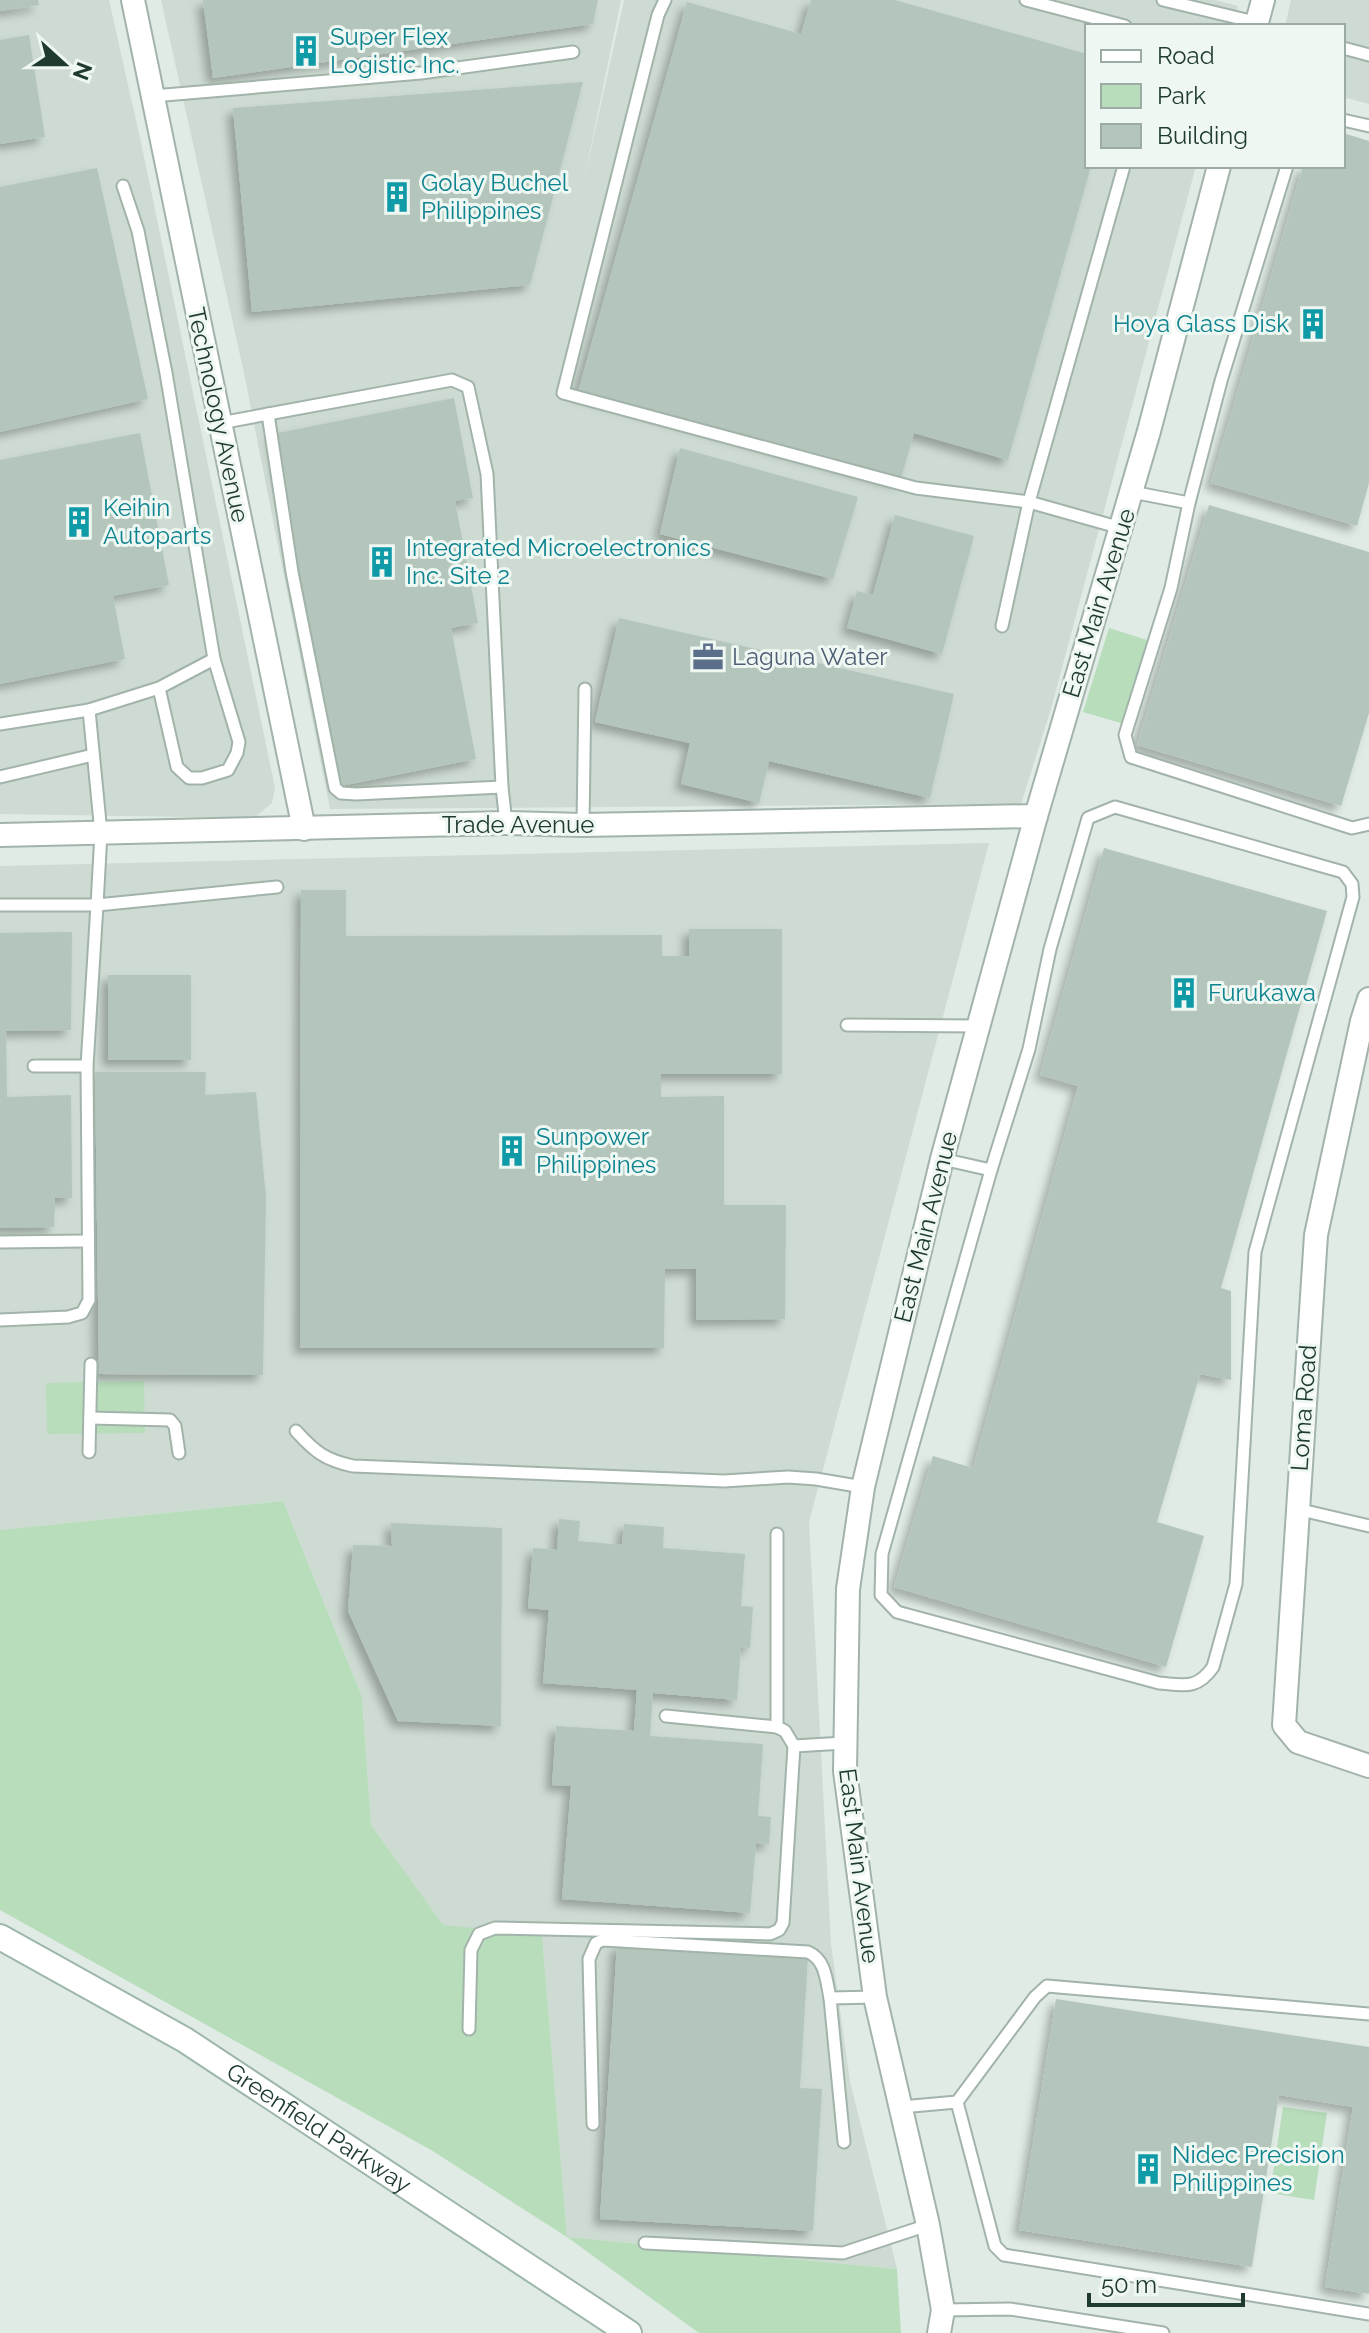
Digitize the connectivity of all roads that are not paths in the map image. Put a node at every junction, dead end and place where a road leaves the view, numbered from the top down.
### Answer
1 (133, 0) edge
2 (665, 0) edge
3 (1026, 0) edge
4 (1163, 0) edge
5 (1263, 0) edge
6 (1117, 24) edge
7 (1256, 24) edge
8 (1260, 24) edge
9 (1345, 49) edge
10 (573, 52) dead end
11 (1369, 55) edge
12 (153, 96) junction
13 (1345, 120) edge
14 (1369, 126) edge
15 (1123, 168) edge
16 (1218, 168) edge
17 (1286, 168) edge
18 (123, 186) dead end
19 (268, 414) junction
20 (220, 423) junction
21 (1132, 492) junction
22 (1029, 502) junction
23 (1189, 503) junction
24 (1121, 528) junction
25 (1002, 626) dead end
26 (214, 659) junction
27 (159, 688) junction
28 (585, 689) dead end
29 (89, 710) junction
30 (0, 724) edge
31 (93, 755) junction
32 (0, 777) edge
33 (502, 787) junction
34 (1036, 816) junction
35 (506, 823) junction
36 (1369, 824) edge
37 (583, 825) junction
38 (304, 829) junction
39 (101, 833) junction
40 (0, 835) edge
41 (277, 887) dead end
42 (0, 905) edge
43 (97, 905) junction
44 (1369, 999) edge
45 (847, 1025) dead end
46 (978, 1026) junction
47 (34, 1066) dead end
48 (87, 1066) junction
49 (942, 1159) junction
50 (991, 1170) junction
51 (87, 1241) junction
52 (0, 1242) edge
53 (0, 1320) edge
54 (91, 1364) dead end
55 (90, 1418) junction
56 (296, 1431) dead end
57 (89, 1452) dead end
58 (179, 1453) dead end
59 (863, 1487) junction
60 (1296, 1509) junction
61 (1369, 1526) edge
62 (777, 1534) dead end
63 (666, 1716) dead end
64 (777, 1727) junction
65 (844, 1743) junction
66 (794, 1746) junction
67 (1369, 1766) edge
68 (0, 1937) edge
69 (875, 1997) junction
70 (830, 1998) junction
71 (1369, 2014) edge
72 (469, 2029) dead end
73 (957, 2102) junction
74 (901, 2107) junction
75 (593, 2124) dead end
76 (844, 2142) dead end
77 (928, 2225) junction
78 (645, 2243) dead end
79 (943, 2310) junction
80 (1369, 2314) edge
81 (629, 2333) edge
82 (939, 2333) edge
83 (957, 2333) edge
84 (1163, 2333) edge

1 - 12 street, Technology Avenue
2 - 22 lane
3 - 6 lane
4 - 7 lane
5 - 8 street
9 - 11 lane
10 - 12 lane
12 - 20 street, Technology Avenue
13 - 14 lane
15 - 22 lane
16 - 21 street, East Main Avenue
17 - 23 lane
18 - 26 lane
19 - 20 lane
19 - 33 lane
19 - 33 lane
20 - 38 street, Technology Avenue
21 - 23 lane
21 - 24 street, East Main Avenue
22 - 24 lane
22 - 25 lane
23 - 36 lane
24 - 34 street, East Main Avenue
26 - 27 lane
26 - 27 lane
27 - 29 lane
28 - 37 lane
29 - 30 lane
29 - 31 lane
31 - 32 lane
31 - 39 lane
33 - 35 lane
34 - 37 street, Trade Avenue
34 - 46 street, East Main Avenue
35 - 37 street, Trade Avenue
35 - 38 street, Trade Avenue
38 - 39 street, Trade Avenue
39 - 40 street, Trade Avenue
39 - 43 lane
41 - 43 lane
42 - 43 lane
43 - 48 lane
44 - 60 street, Loma Road
45 - 46 lane
46 - 49 street, East Main Avenue
47 - 48 lane
48 - 51 lane
49 - 50 lane
49 - 59 street, East Main Avenue
50 - 50 lane
51 - 52 lane
51 - 53 lane
54 - 55 lane
55 - 57 lane
55 - 58 lane
56 - 59 lane
59 - 65 street, East Main Avenue
60 - 61 lane
60 - 67 street, Loma Road
62 - 64 lane
63 - 64 lane
64 - 66 lane
65 - 66 lane
65 - 69 street, East Main Avenue
66 - 72 lane
68 - 81 main road, Greenfield Parkway
69 - 70 lane
69 - 74 street, East Main Avenue
70 - 75 lane
70 - 76 lane
71 - 73 lane
73 - 74 lane
73 - 80 lane
74 - 77 street, East Main Avenue
77 - 78 lane
77 - 79 street, East Main Avenue
79 - 82 street, East Main Avenue
79 - 83 street, East Main Avenue
79 - 84 lane

